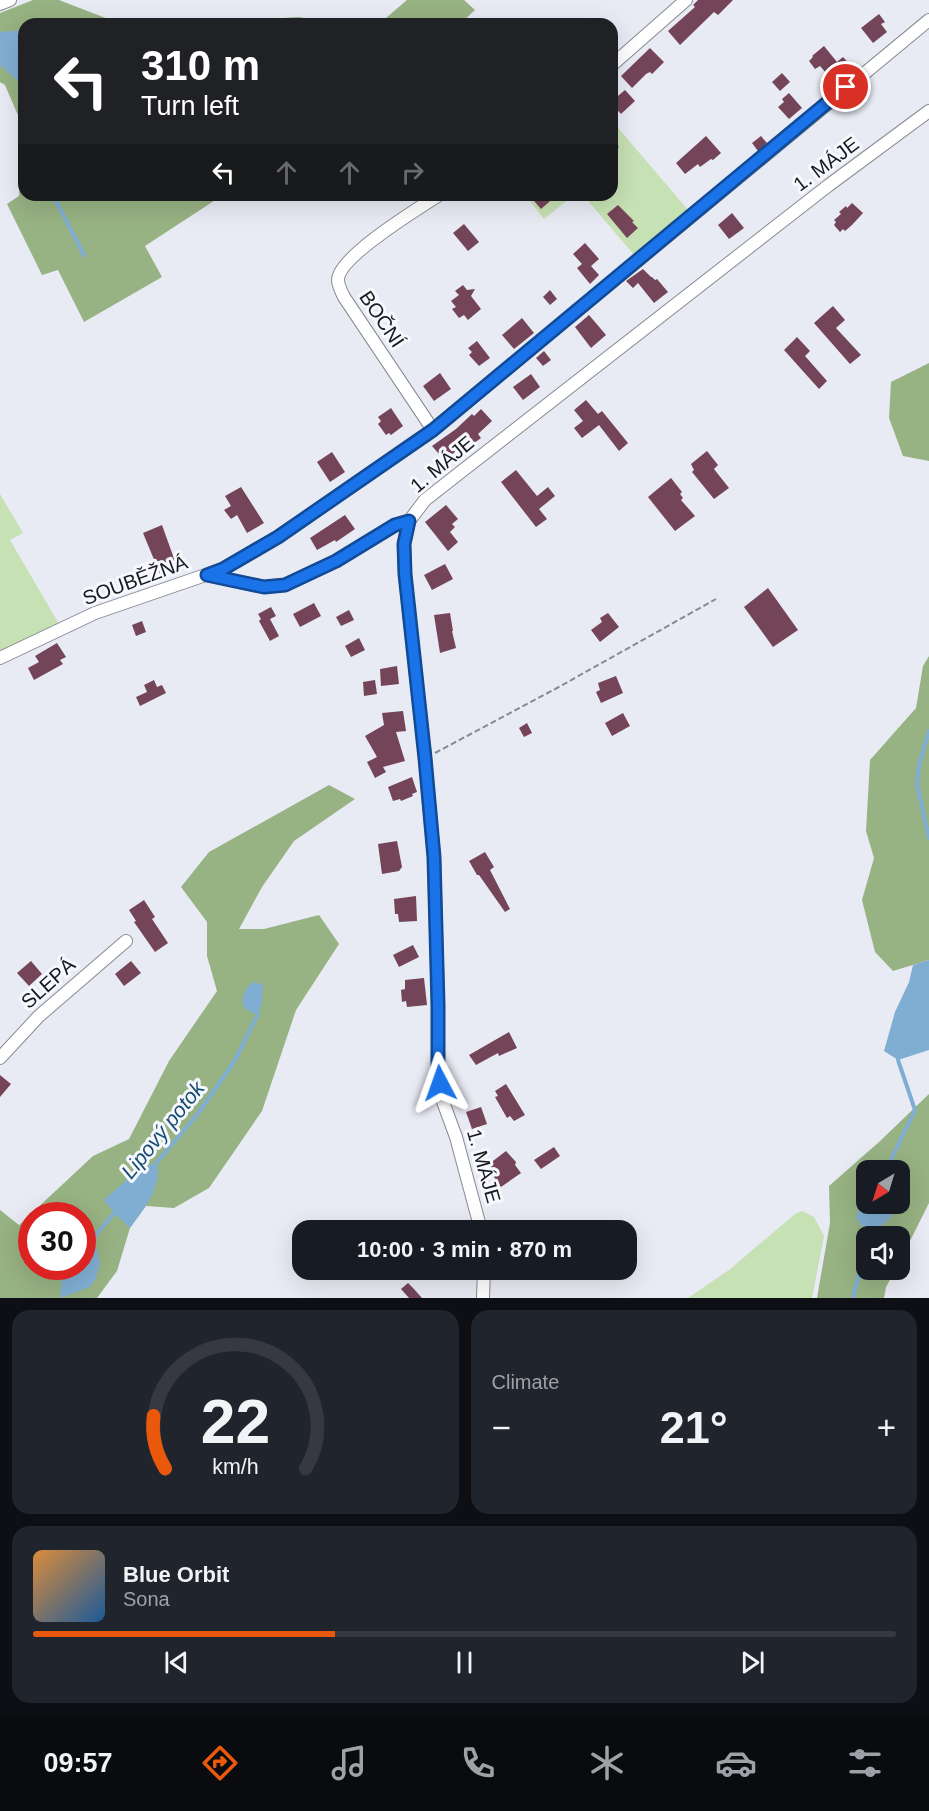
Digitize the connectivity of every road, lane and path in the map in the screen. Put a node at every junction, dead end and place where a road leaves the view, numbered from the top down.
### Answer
1 (10, 0) edge
2 (686, 0) edge
3 (0, 4) edge
4 (929, 20) edge
5 (618, 60) edge
6 (929, 111) edge
7 (430, 201) edge
8 (433, 430) junction
9 (409, 521) junction
10 (207, 575) junction
11 (716, 599) dead end
12 (0, 658) edge
13 (425, 758) junction
14 (126, 941) dead end
15 (0, 1058) edge
16 (478, 1220) edge
17 (484, 1280) edge
18 (483, 1298) edge

1 - 3 street
2 - 5 street
4 - 8 street, SOUBĚŽNÁ
6 - 9 street, 1. MÁJE
7 - 8 street, BOČNÍ
8 - 10 street, SOUBĚŽNÁ
9 - 10 street
9 - 13 street, 1. MÁJE
10 - 12 street, SOUBĚŽNÁ
11 - 13 path
13 - 16 street, 1. MÁJE
14 - 15 street, SLEPÁ
17 - 18 street

